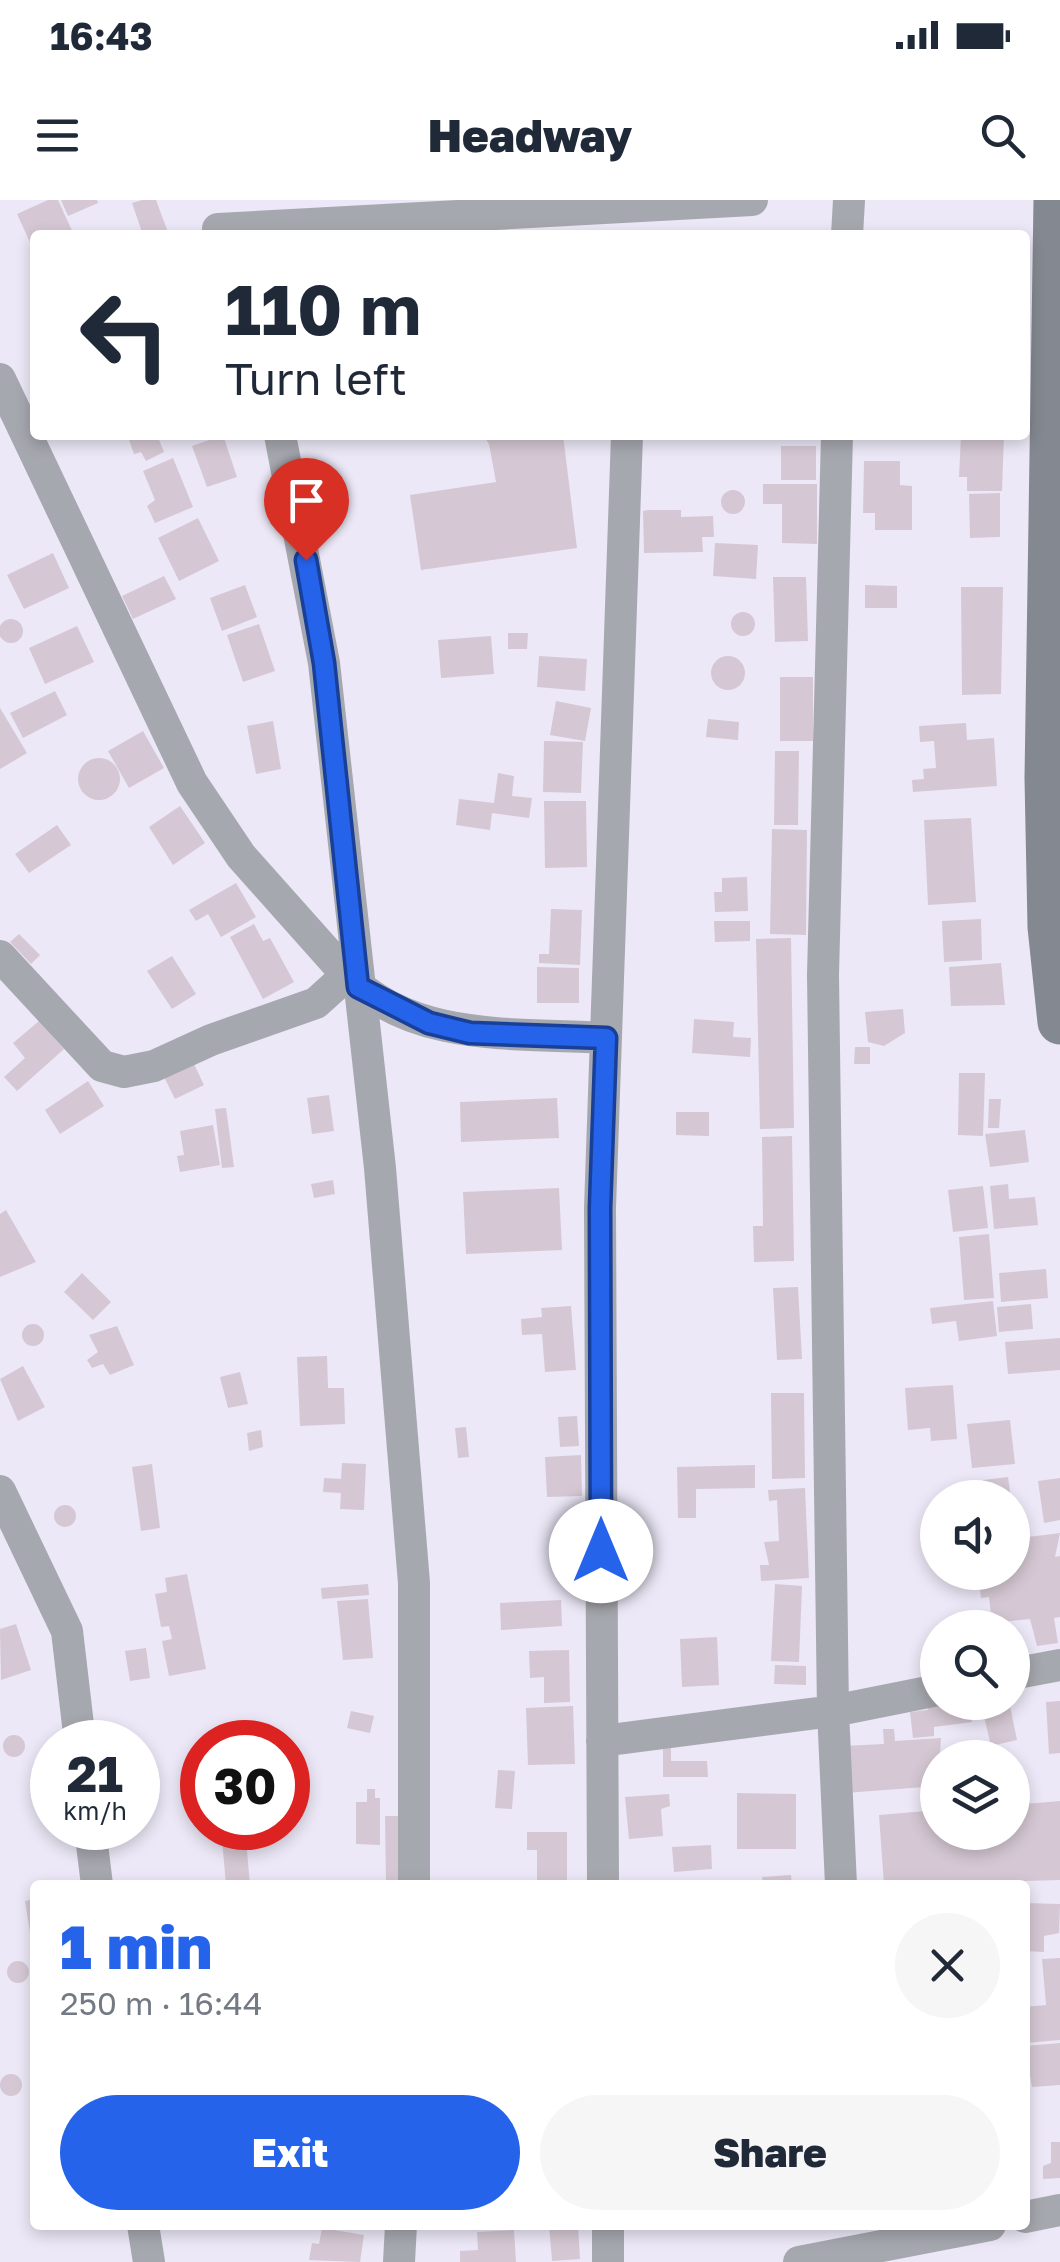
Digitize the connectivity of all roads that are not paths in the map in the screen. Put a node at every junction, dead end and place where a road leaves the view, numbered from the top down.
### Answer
1 (752, 200) edge
2 (849, 200) edge
3 (1048, 200) edge
4 (1057, 201) edge
5 (641, 213) edge
6 (215, 222) edge
7 (847, 230) edge
8 (0, 379) edge
9 (281, 440) edge
10 (627, 440) edge
11 (837, 440) edge
12 (0, 956) edge
13 (353, 981) junction
14 (1060, 1022) edge
15 (606, 1038) junction
16 (0, 1492) edge
17 (1060, 1665) edge
18 (1030, 1671) edge
19 (920, 1694) edge
20 (833, 1711) junction
21 (77, 1720) edge
22 (602, 1741) junction
23 (93, 1850) edge
24 (96, 1880) edge
25 (414, 1880) edge
26 (603, 1880) edge
27 (842, 1880) edge
28 (1060, 2210) edge
29 (1030, 2217) edge
30 (145, 2230) edge
31 (400, 2230) edge
32 (608, 2230) edge
33 (965, 2230) edge
34 (896, 2244) edge
35 (148, 2262) edge
36 (399, 2262) edge
37 (608, 2262) edge
38 (798, 2262) edge

1 - 5 street
2 - 7 street
3 - 4 street
4 - 14 main road
5 - 6 street
8 - 13 street
9 - 13 street
10 - 15 street
11 - 20 street
12 - 13 street
13 - 15 street
13 - 25 street
15 - 22 street
16 - 21 street
17 - 18 street
19 - 20 street
20 - 22 street
20 - 27 street
22 - 26 street
23 - 24 street
28 - 29 street
30 - 35 street
31 - 36 street
32 - 37 street
33 - 34 street
34 - 38 street

